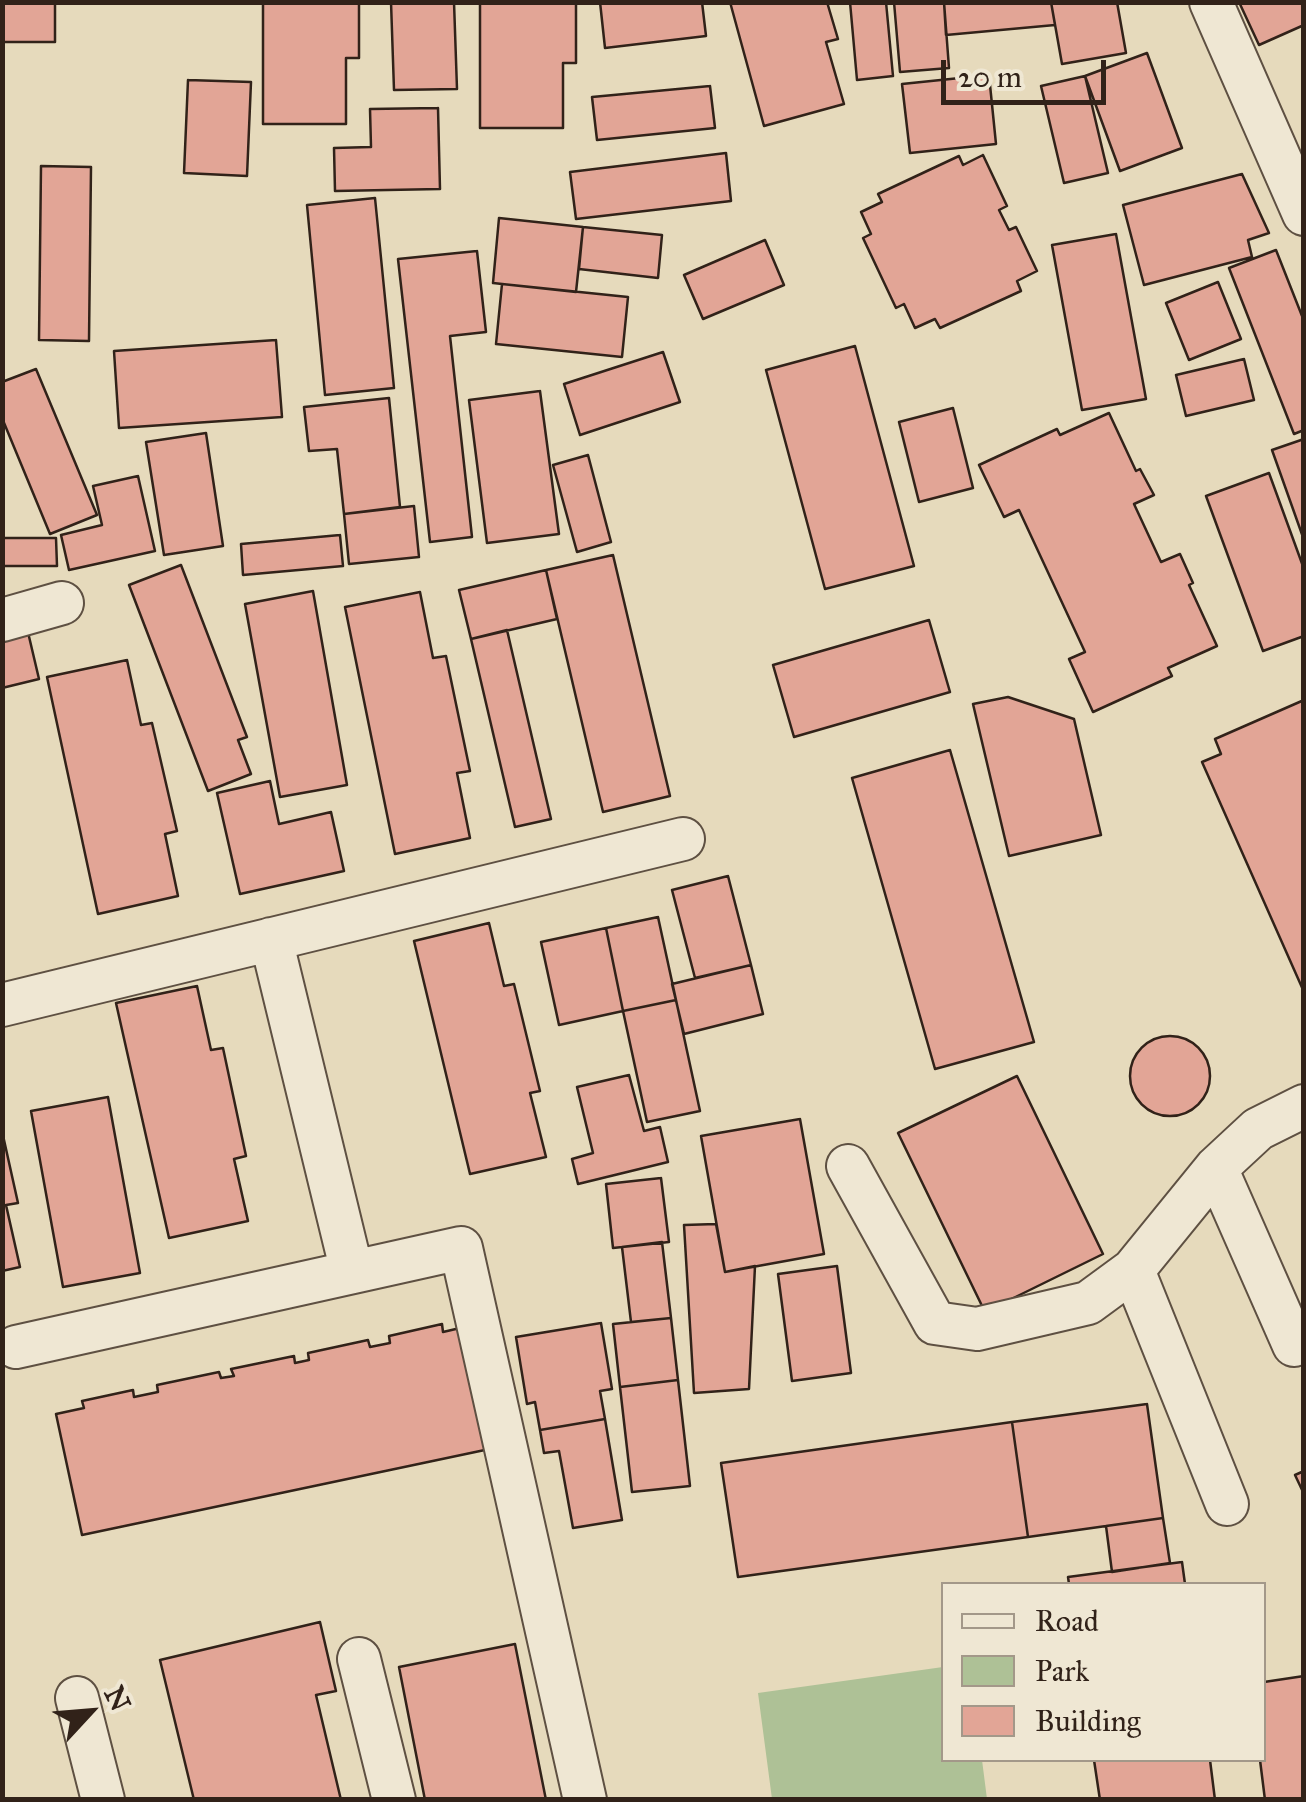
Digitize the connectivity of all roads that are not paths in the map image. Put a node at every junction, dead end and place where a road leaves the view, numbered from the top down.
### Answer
1 (1211, 2) edge
2 (1304, 214) edge
3 (62, 603) dead end
4 (2, 620) edge
5 (683, 839) dead end
6 (271, 939) junction
7 (2, 1005) edge
8 (1304, 1106) edge
9 (848, 1166) dead end
10 (1216, 1168) junction
11 (1132, 1270) junction
12 (352, 1272) junction
13 (1294, 1345) dead end
14 (16, 1347) dead end
15 (1227, 1504) dead end
16 (359, 1659) dead end
17 (77, 1698) dead end
18 (103, 1800) edge
19 (394, 1800) edge
20 (585, 1800) edge

1 - 2 street
3 - 4 street
5 - 6 street
6 - 7 street
6 - 12 street
8 - 10 street
9 - 11 street
10 - 11 street
10 - 13 street
11 - 15 street
12 - 14 street
12 - 20 street
16 - 19 street
17 - 18 street

